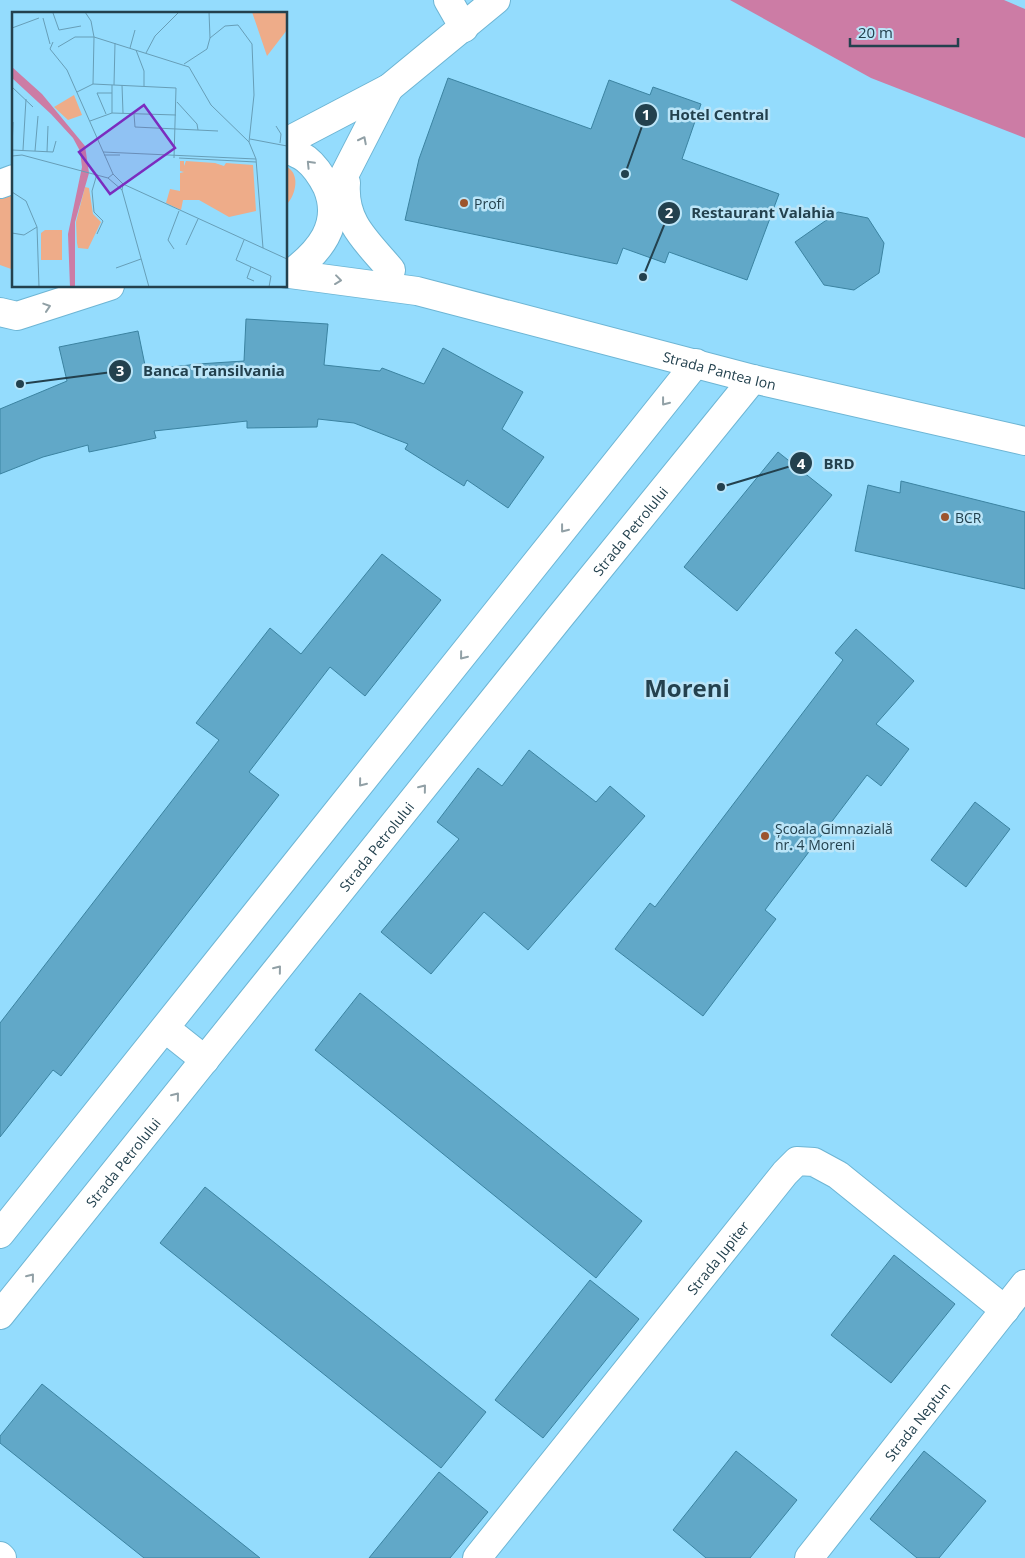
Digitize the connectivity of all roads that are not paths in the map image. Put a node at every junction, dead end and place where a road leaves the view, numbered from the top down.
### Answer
1 (448, 0) edge
2 (496, 0) edge
3 (464, 28) junction
4 (389, 88) junction
5 (288, 141) edge
6 (288, 149) edge
7 (350, 166) junction
8 (0, 172) edge
9 (12, 176) edge
10 (12, 178) edge
11 (0, 184) edge
12 (332, 211) junction
13 (391, 270) junction
14 (288, 274) edge
15 (104, 288) edge
16 (418, 291) junction
17 (6, 318) edge
18 (696, 363) junction
19 (753, 379) junction
20 (1025, 441) edge
21 (166, 1029) junction
22 (205, 1060) junction
23 (0, 1234) edge
24 (1025, 1284) edge
25 (1005, 1310) junction
26 (0, 1315) edge
27 (477, 1558) edge
28 (809, 1558) edge

1 - 3 street
2 - 3 street
3 - 4 street
4 - 5 street
7 -> 4 street
12 -> 6 street
7 - 12 street
7 - 13 street
8 - 9 street
10 - 11 street
12 - 13 street, Strada Pantea Ion
12 - 14 street
13 - 16 street, Strada Pantea Ion
14 -> 16 street, Strada Pantea Ion
17 -> 15 street
16 - 18 street, Strada Pantea Ion
18 - 19 street, Strada Pantea Ion
18 -> 21 street
19 - 20 street, Strada Pantea Ion
22 -> 19 street, Strada Petrolului
21 - 22 street
21 - 23 street
26 -> 22 street, Strada Petrolului
24 - 25 street, Strada Neptun
25 - 27 street, Strada Jupiter
25 - 28 street, Strada Neptun

